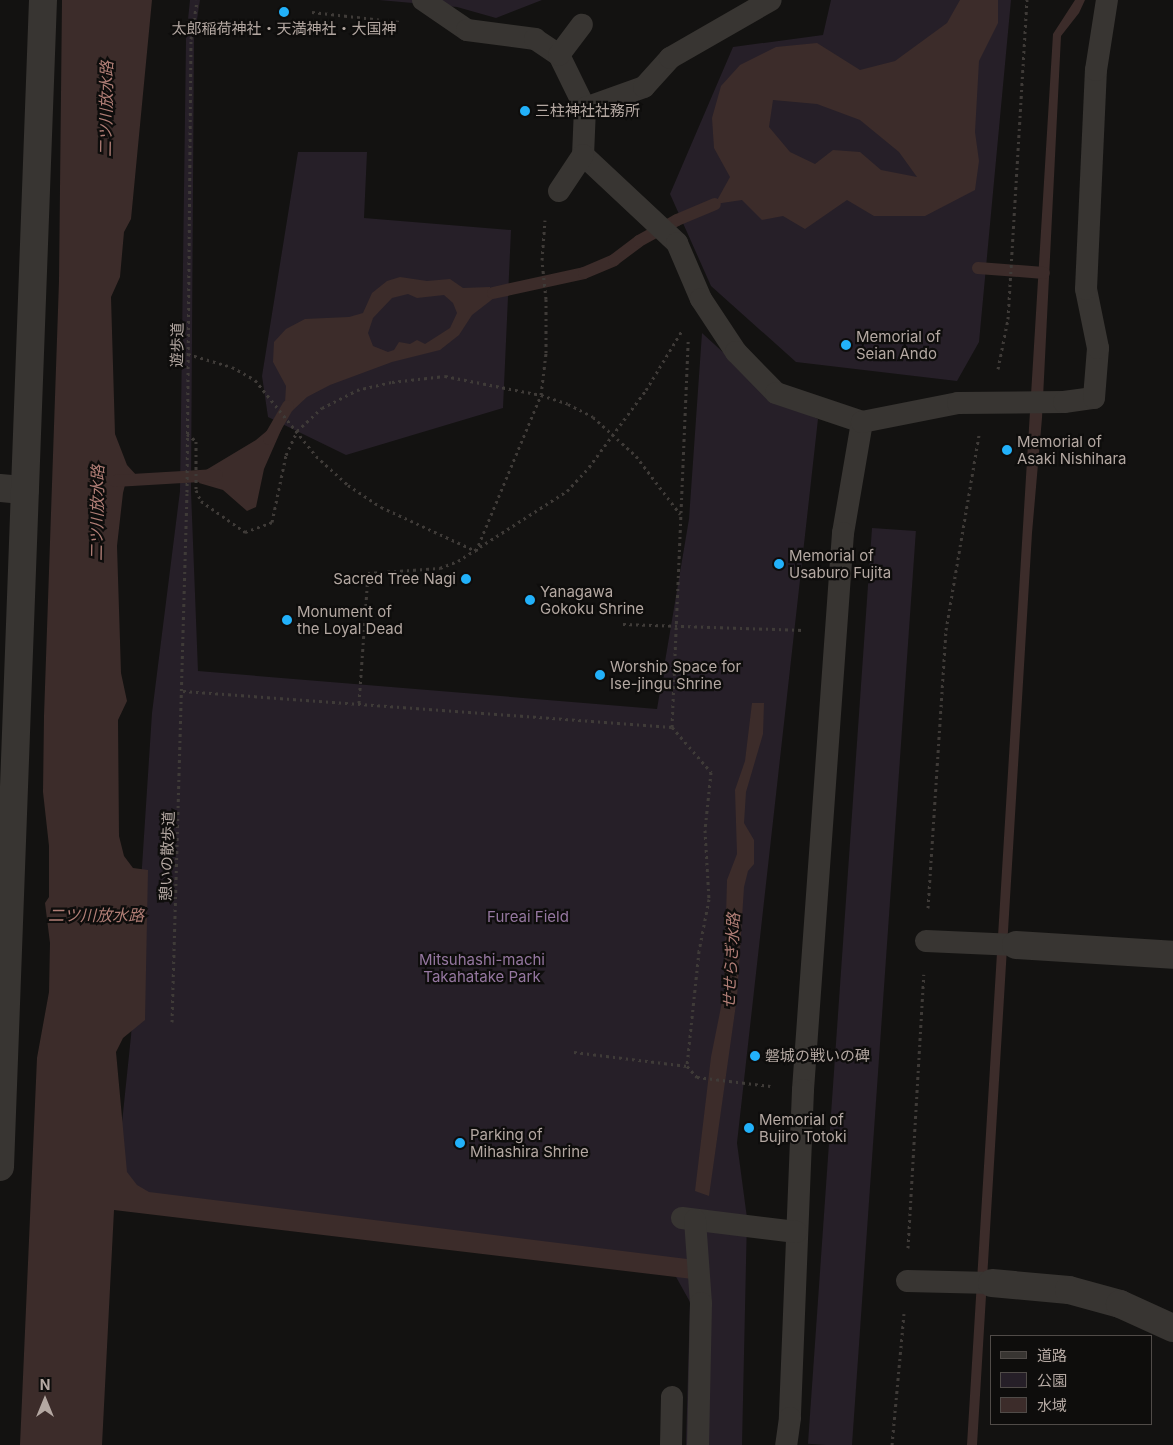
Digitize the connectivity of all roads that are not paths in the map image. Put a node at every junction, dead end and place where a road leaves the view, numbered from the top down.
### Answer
1 (43, 0) edge
2 (423, 0) edge
3 (771, 0) edge
4 (1107, 0) edge
5 (582, 25) dead end
6 (559, 55) junction
7 (585, 108) junction
8 (583, 155) junction
9 (559, 191) road end
10 (862, 422) junction
11 (12, 489) edge
12 (926, 941) road end
13 (1003, 944) joint
14 (1173, 955) edge
15 (0, 1167) edge
16 (796, 1232) junction
17 (907, 1281) road end
18 (983, 1283) joint
19 (1173, 1328) edge
20 (672, 1397) dead end
21 (671, 1445) edge
22 (698, 1445) edge
23 (786, 1445) edge

1 - 11 street
2 - 6 lane
3 - 7 lane
4 - 10 lane
5 - 6 lane
6 - 7 lane
7 - 8 lane
8 - 9 lane
8 - 10 lane
10 - 16 lane
11 - 15 street
12 - 13 lane
13 - 14 street
16 - 22 lane
16 - 23 lane
17 - 18 lane
18 - 19 street
20 - 21 lane

